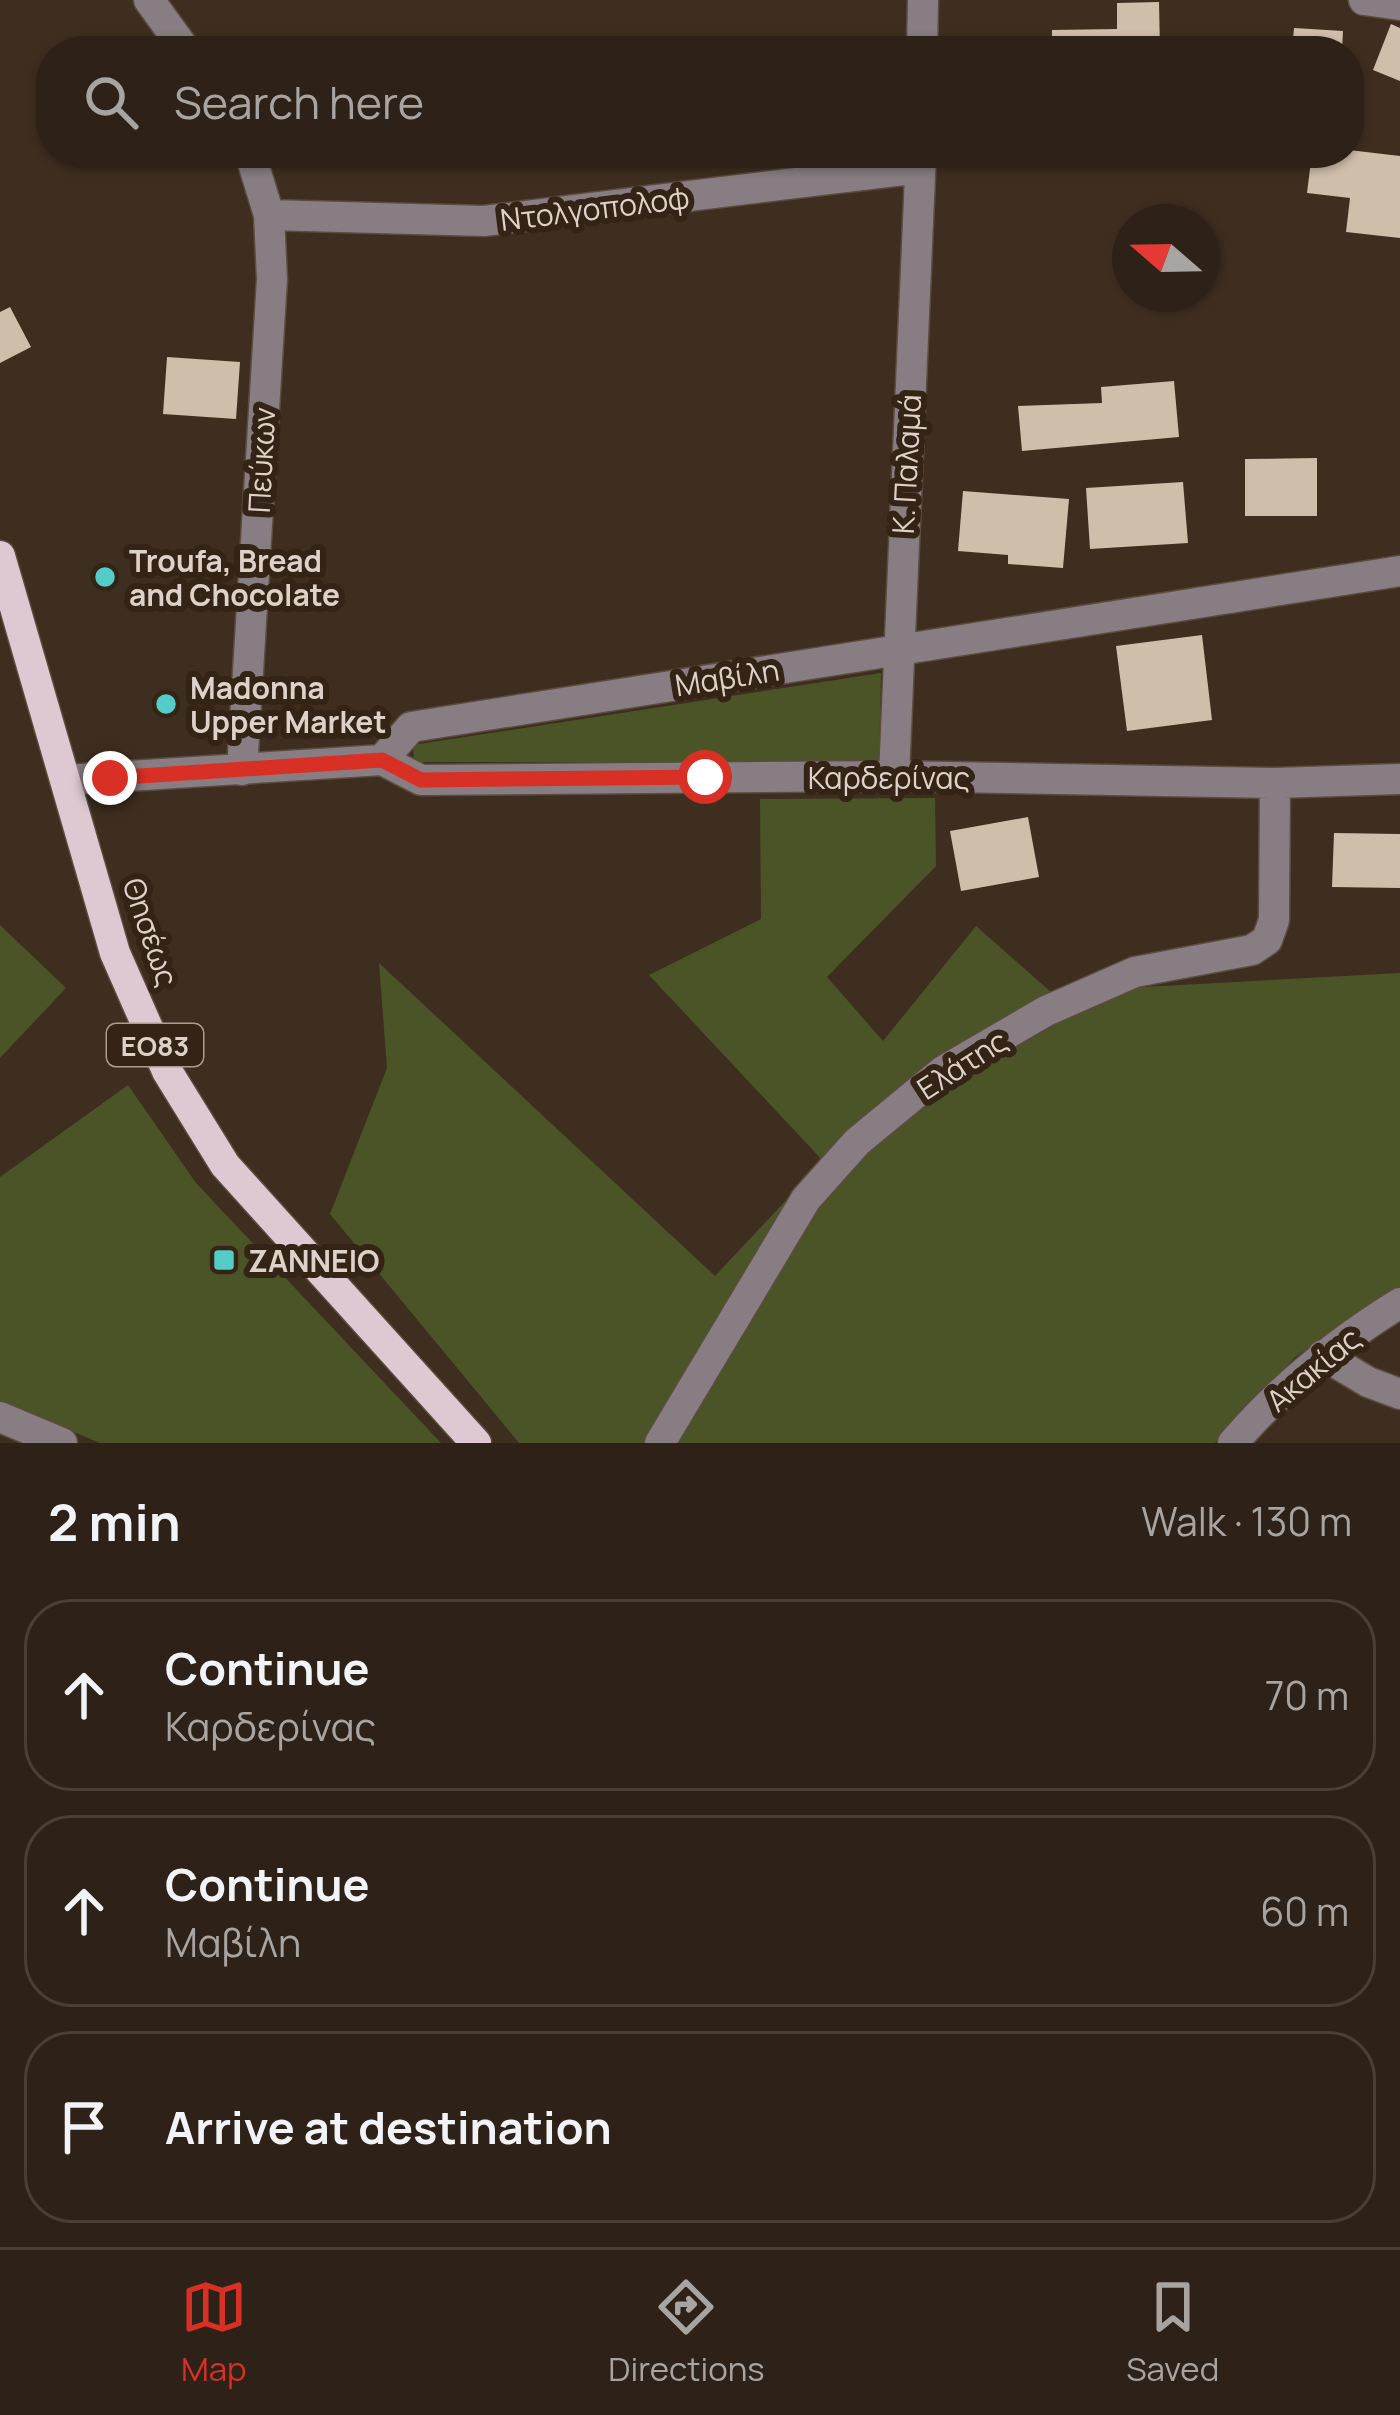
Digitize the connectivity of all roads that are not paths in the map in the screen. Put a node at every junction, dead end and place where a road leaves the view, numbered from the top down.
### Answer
1 (149, 0) edge
2 (923, 0) edge
3 (1364, 0) edge
4 (1400, 4) edge
5 (175, 36) edge
6 (922, 36) edge
7 (255, 168) edge
8 (869, 168) edge
9 (920, 168) edge
10 (269, 215) junction
11 (0, 556) edge
12 (1400, 572) edge
13 (897, 651) junction
14 (382, 760) junction
15 (242, 770) junction
16 (894, 776) junction
17 (1400, 779) edge
18 (65, 781) junction
19 (1275, 783) junction
20 (1400, 1303) edge
21 (1323, 1354) junction
22 (1400, 1394) edge
23 (0, 1417) edge
24 (62, 1443) edge
25 (476, 1443) edge
26 (660, 1443) edge
27 (1232, 1443) edge

1 - 5 street
2 - 6 street
3 - 4 street
7 - 10 street, Πεύκων
8 - 10 street, Ντολγοπολοφ
9 - 13 street, Κ. Παλαμά
10 - 15 street, Πεύκων
11 - 18 main road, Θησέως / ΕΟ83
12 - 13 street, Μαβίλη
13 - 14 street, Μαβίλη
13 - 16 street, Κ. Παλαμά
14 - 15 street
14 - 16 street, Καρδερίνας
15 - 18 street
16 - 19 street, Καρδερίνας
17 - 19 street, Καρδερίνας
18 - 25 main road, Θησέως / ΕΟ83
19 - 26 street, Ελάτης
20 - 21 street, Ακακίας
21 - 22 street
21 - 27 street, Ακακίας
23 - 24 street

